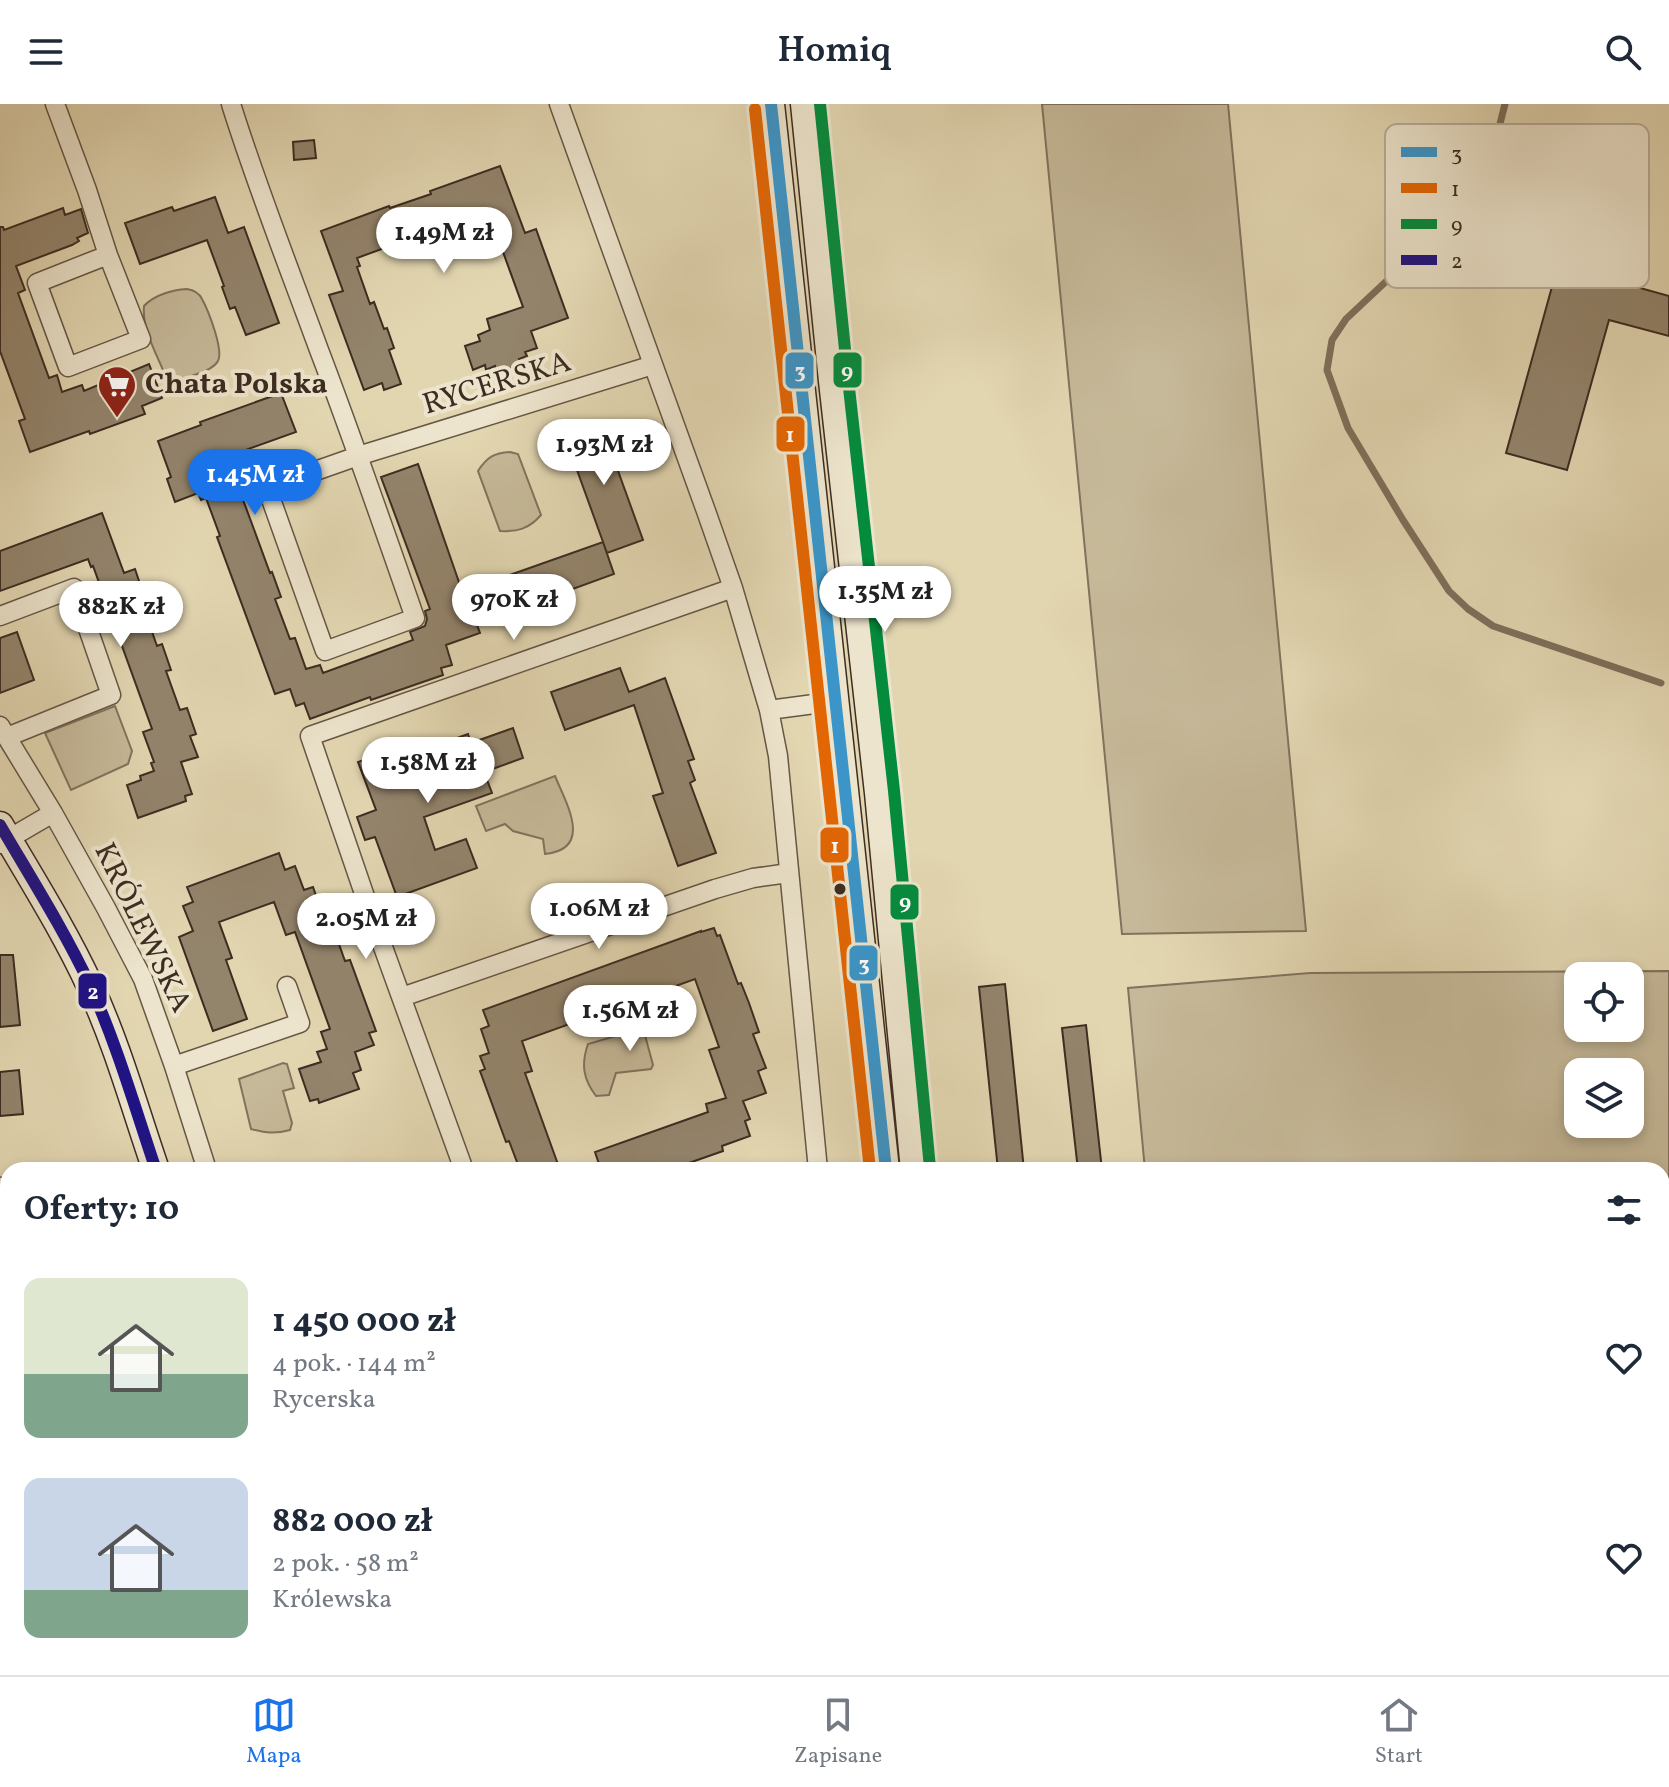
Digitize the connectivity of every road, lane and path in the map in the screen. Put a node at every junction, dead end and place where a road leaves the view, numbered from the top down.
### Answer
1 (55, 104) edge
2 (231, 104) edge
3 (559, 104) edge
4 (804, 104) edge
5 (771, 105) edge
6 (108, 255) junction
7 (653, 365) junction
8 (358, 456) junction
9 (733, 588) junction
10 (0, 616) edge
11 (837, 701) junction
12 (769, 710) junction
13 (3, 731) edge
14 (53, 813) junction
15 (3, 836) edge
16 (789, 873) junction
17 (287, 986) dead end
18 (402, 997) junction
19 (174, 1066) junction
20 (153, 1162) edge
21 (198, 1162) edge
22 (461, 1162) edge
23 (817, 1162) edge
24 (885, 1162) edge
25 (913, 1162) edge

1 - 6 street
2 - 8 street, RYCERSKA
3 - 7 street
4 - 25 main road
5 - 11 main road
6 - 6 street
7 - 8 street, RYCERSKA
7 - 9 street
8 - 8 street, RYCERSKA
9 - 12 street
9 - 18 street
10 - 13 street
11 - 12 street
11 - 24 main road
12 - 16 street
13 - 14 street, KRÓLEWSKA
14 - 15 street
14 - 19 street, KRÓLEWSKA
15 - 20 main road
16 - 18 street
16 - 23 street
17 - 19 street
18 - 22 street
19 - 21 street, KRÓLEWSKA

